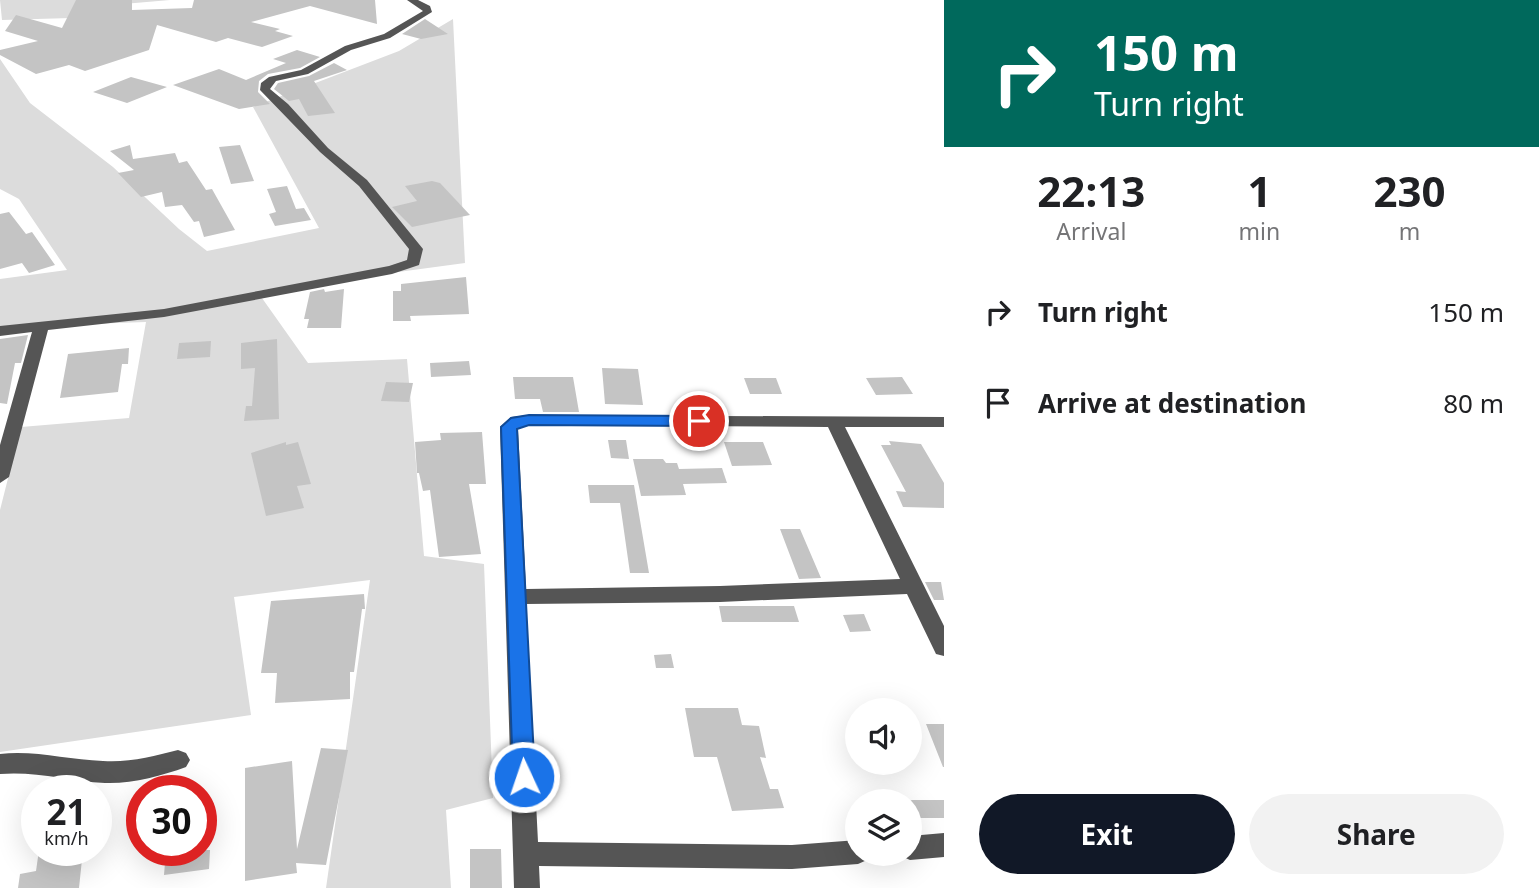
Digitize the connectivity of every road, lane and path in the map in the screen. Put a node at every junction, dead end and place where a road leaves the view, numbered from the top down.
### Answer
1 (411, 0) edge
2 (41, 327) junction
3 (0, 331) edge
4 (834, 422) junction
5 (944, 422) edge
6 (0, 477) edge
7 (915, 586) junction
8 (516, 597) junction
9 (944, 648) edge
10 (178, 760) dead end
11 (0, 764) edge
12 (944, 845) edge
13 (922, 847) edge
14 (845, 853) edge
15 (527, 854) junction
16 (527, 888) edge

1 - 2 street
2 - 3 street
2 - 6 street
4 - 5 street
4 - 7 street
4 - 8 street
7 - 8 street
7 - 9 street
8 - 15 street
10 - 11 street
12 - 13 street
14 - 15 street
15 - 16 street

